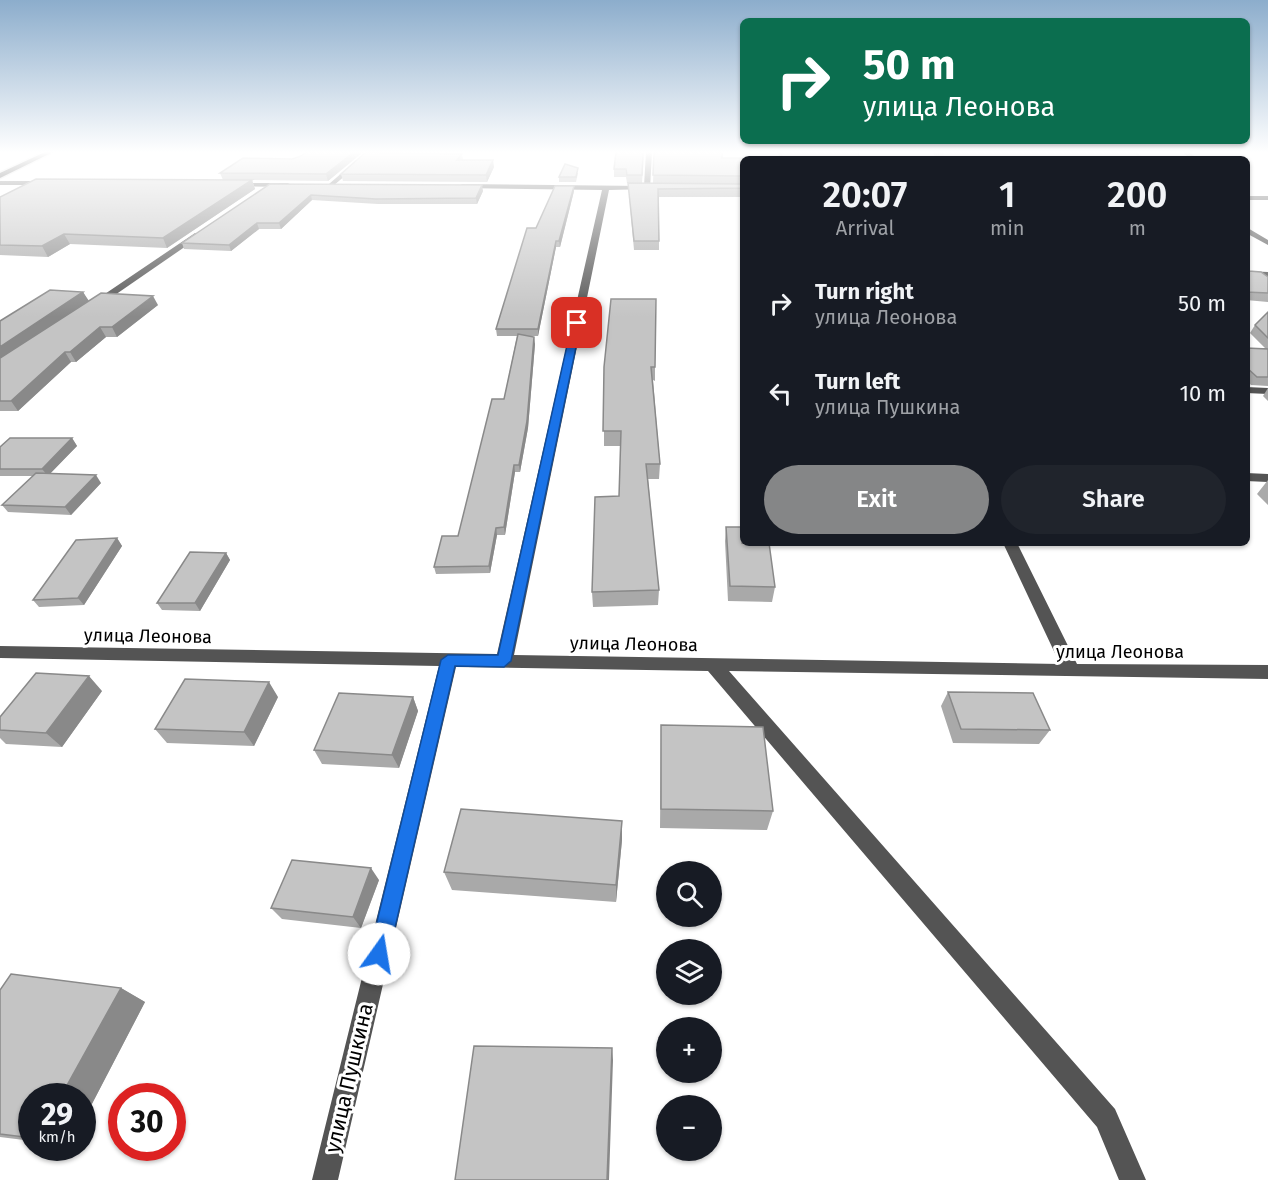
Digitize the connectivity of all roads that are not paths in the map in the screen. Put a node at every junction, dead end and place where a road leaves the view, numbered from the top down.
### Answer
1 (602, 207) edge
2 (203, 231) edge
3 (1250, 232) edge
4 (1268, 243) edge
5 (1250, 274) edge
6 (1268, 275) edge
7 (87, 310) edge
8 (1250, 390) edge
9 (1268, 391) edge
10 (1250, 477) edge
11 (1268, 478) edge
12 (1011, 546) edge
13 (0, 652) edge
14 (448, 660) junction
15 (504, 661) junction
16 (713, 665) junction
17 (1072, 671) junction
18 (1268, 672) edge
19 (325, 1180) edge
20 (1133, 1180) edge

1 - 15 street
2 - 7 street
3 - 4 street
5 - 6 street
8 - 9 street
10 - 11 street
12 - 17 street
13 - 14 street, улица Леонова
14 - 15 street, улица Леонова
14 - 19 street, улица Пушкина
15 - 16 street, улица Леонова
16 - 17 street, улица Леонова
16 - 20 street
17 - 18 street, улица Леонова

